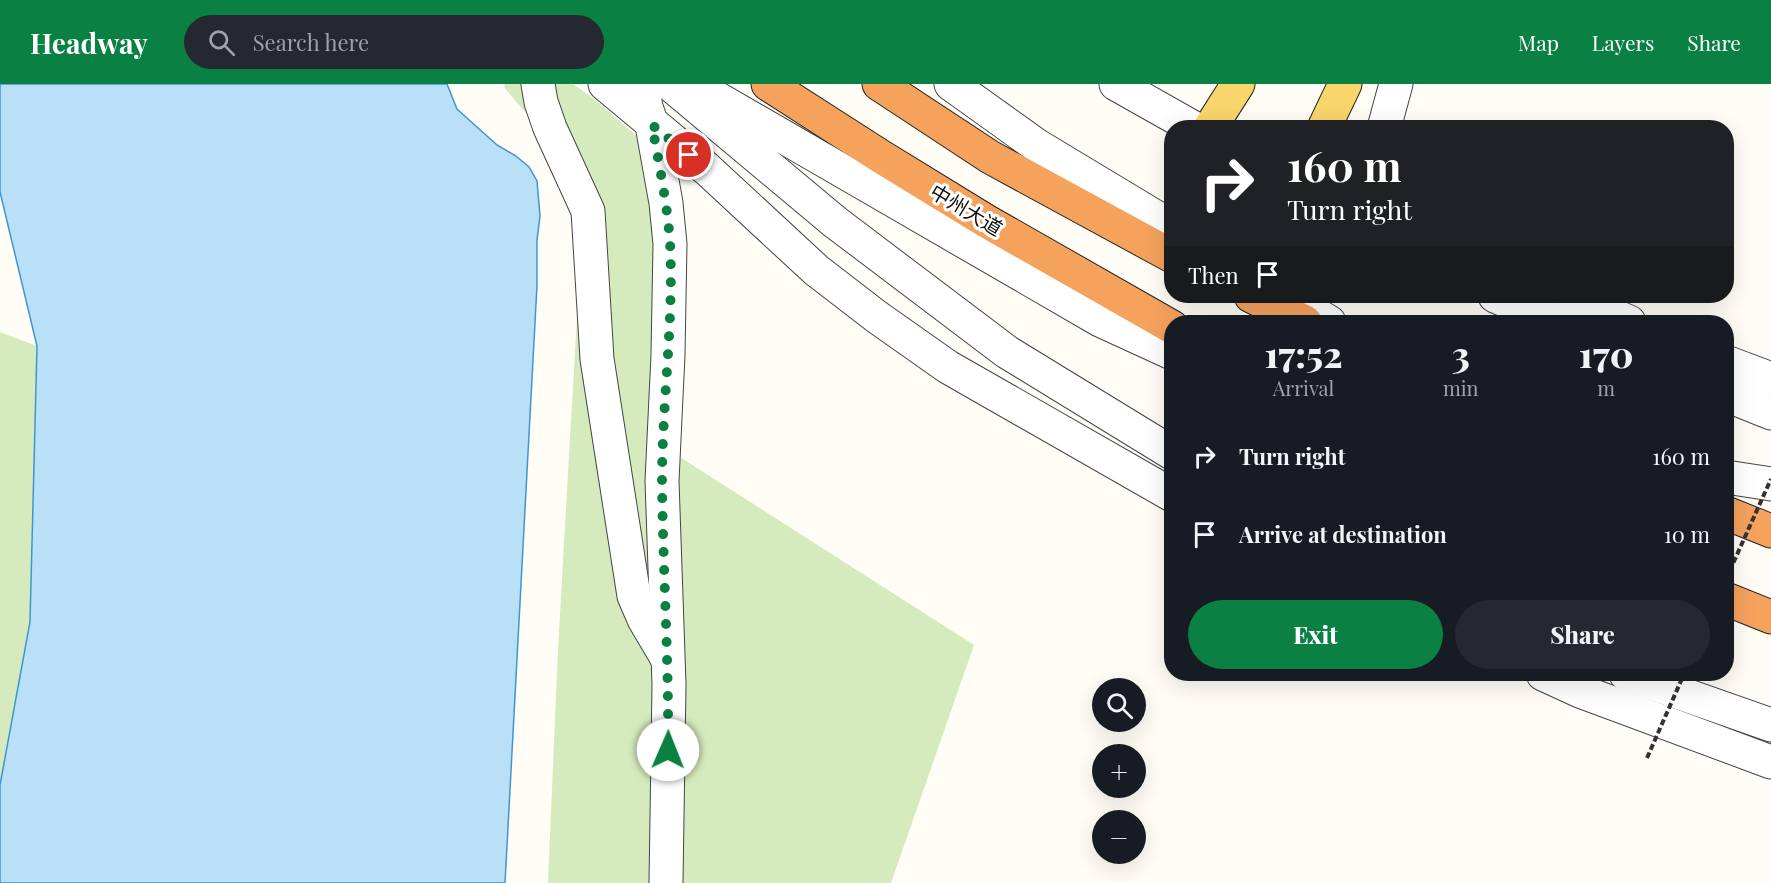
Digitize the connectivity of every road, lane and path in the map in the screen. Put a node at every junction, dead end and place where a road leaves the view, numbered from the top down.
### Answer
1 (538, 84) edge
2 (642, 84) edge
3 (670, 84) edge
4 (691, 84) edge
5 (768, 84) edge
6 (879, 84) edge
7 (951, 84) edge
8 (1116, 84) edge
9 (1238, 84) edge
10 (1345, 84) edge
11 (1396, 84) edge
12 (607, 85) edge
13 (1180, 120) edge
14 (1215, 120) edge
15 (1328, 120) edge
16 (1386, 120) edge
17 (652, 125) junction
18 (1164, 222) edge
19 (1164, 252) edge
20 (1266, 303) edge
21 (1297, 303) edge
22 (1512, 303) edge
23 (1585, 303) edge
24 (1290, 315) edge
25 (1317, 315) edge
26 (1540, 315) edge
27 (1613, 315) edge
28 (1164, 322) edge
29 (1164, 349) edge
30 (1734, 365) edge
31 (1771, 379) edge
32 (1734, 398) edge
33 (1771, 413) edge
34 (1164, 448) edge
35 (1734, 478) edge
36 (1771, 482) edge
37 (1164, 490) edge
38 (1734, 516) edge
39 (1771, 531) edge
40 (1734, 562) edge
41 (1734, 602) edge
42 (1771, 616) edge
43 (668, 660) junction
44 (1558, 681) edge
45 (1646, 681) edge
46 (1681, 681) edge
47 (1771, 725) edge
48 (1647, 758) dead end
49 (1771, 762) edge
50 (666, 883) edge

1 - 43 street
2 - 17 street
3 - 34 street
4 - 29 street
5 - 28 highway, 中州大道
6 - 19 highway
7 - 18 street
8 - 13 street
9 - 14 main road
10 - 15 main road
11 - 16 street
12 - 17 street
17 - 37 street
17 - 43 street
20 - 24 highway
21 - 25 street
22 - 26 street
23 - 27 street
30 - 31 street
32 - 33 street
35 - 36 street
36 - 40 path, bridge
38 - 39 highway
41 - 42 highway
43 - 50 street
44 - 49 street
45 - 47 street
46 - 48 path, bridge

